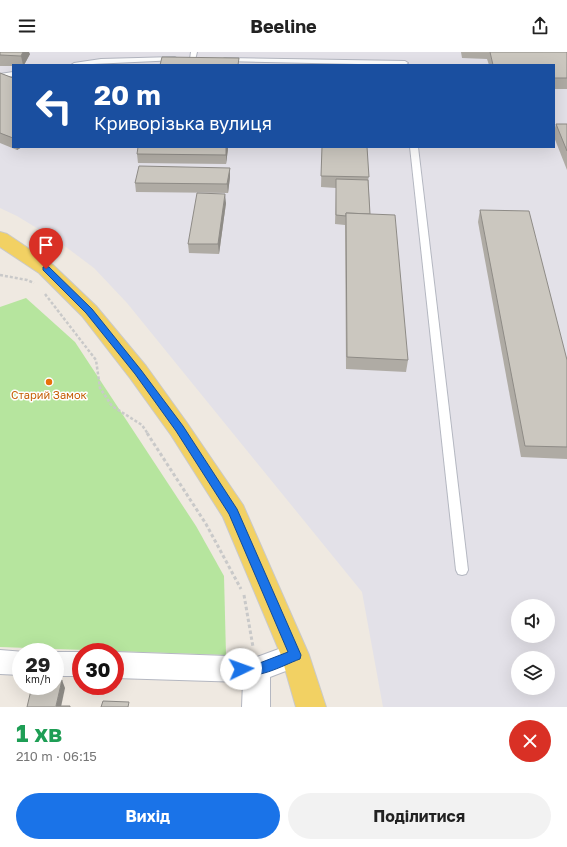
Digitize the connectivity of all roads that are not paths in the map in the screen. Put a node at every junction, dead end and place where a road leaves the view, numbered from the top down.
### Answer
1 (194, 56) edge
2 (200, 59) edge
3 (216, 59) edge
4 (404, 62) edge
5 (81, 64) edge
6 (12, 74) edge
7 (0, 76) edge
8 (414, 148) edge
9 (0, 238) edge
10 (462, 570) dead end
11 (295, 655) junction
12 (0, 662) edge
13 (12, 662) edge
14 (124, 665) edge
15 (257, 670) junction
16 (256, 707) edge
17 (311, 707) edge

1 - 2 lane
1 - 5 lane
3 - 4 lane
6 - 7 lane
8 - 10 lane
9 - 11 main road
11 - 15 street
11 - 17 main road
12 - 13 street
14 - 15 street
15 - 16 street

